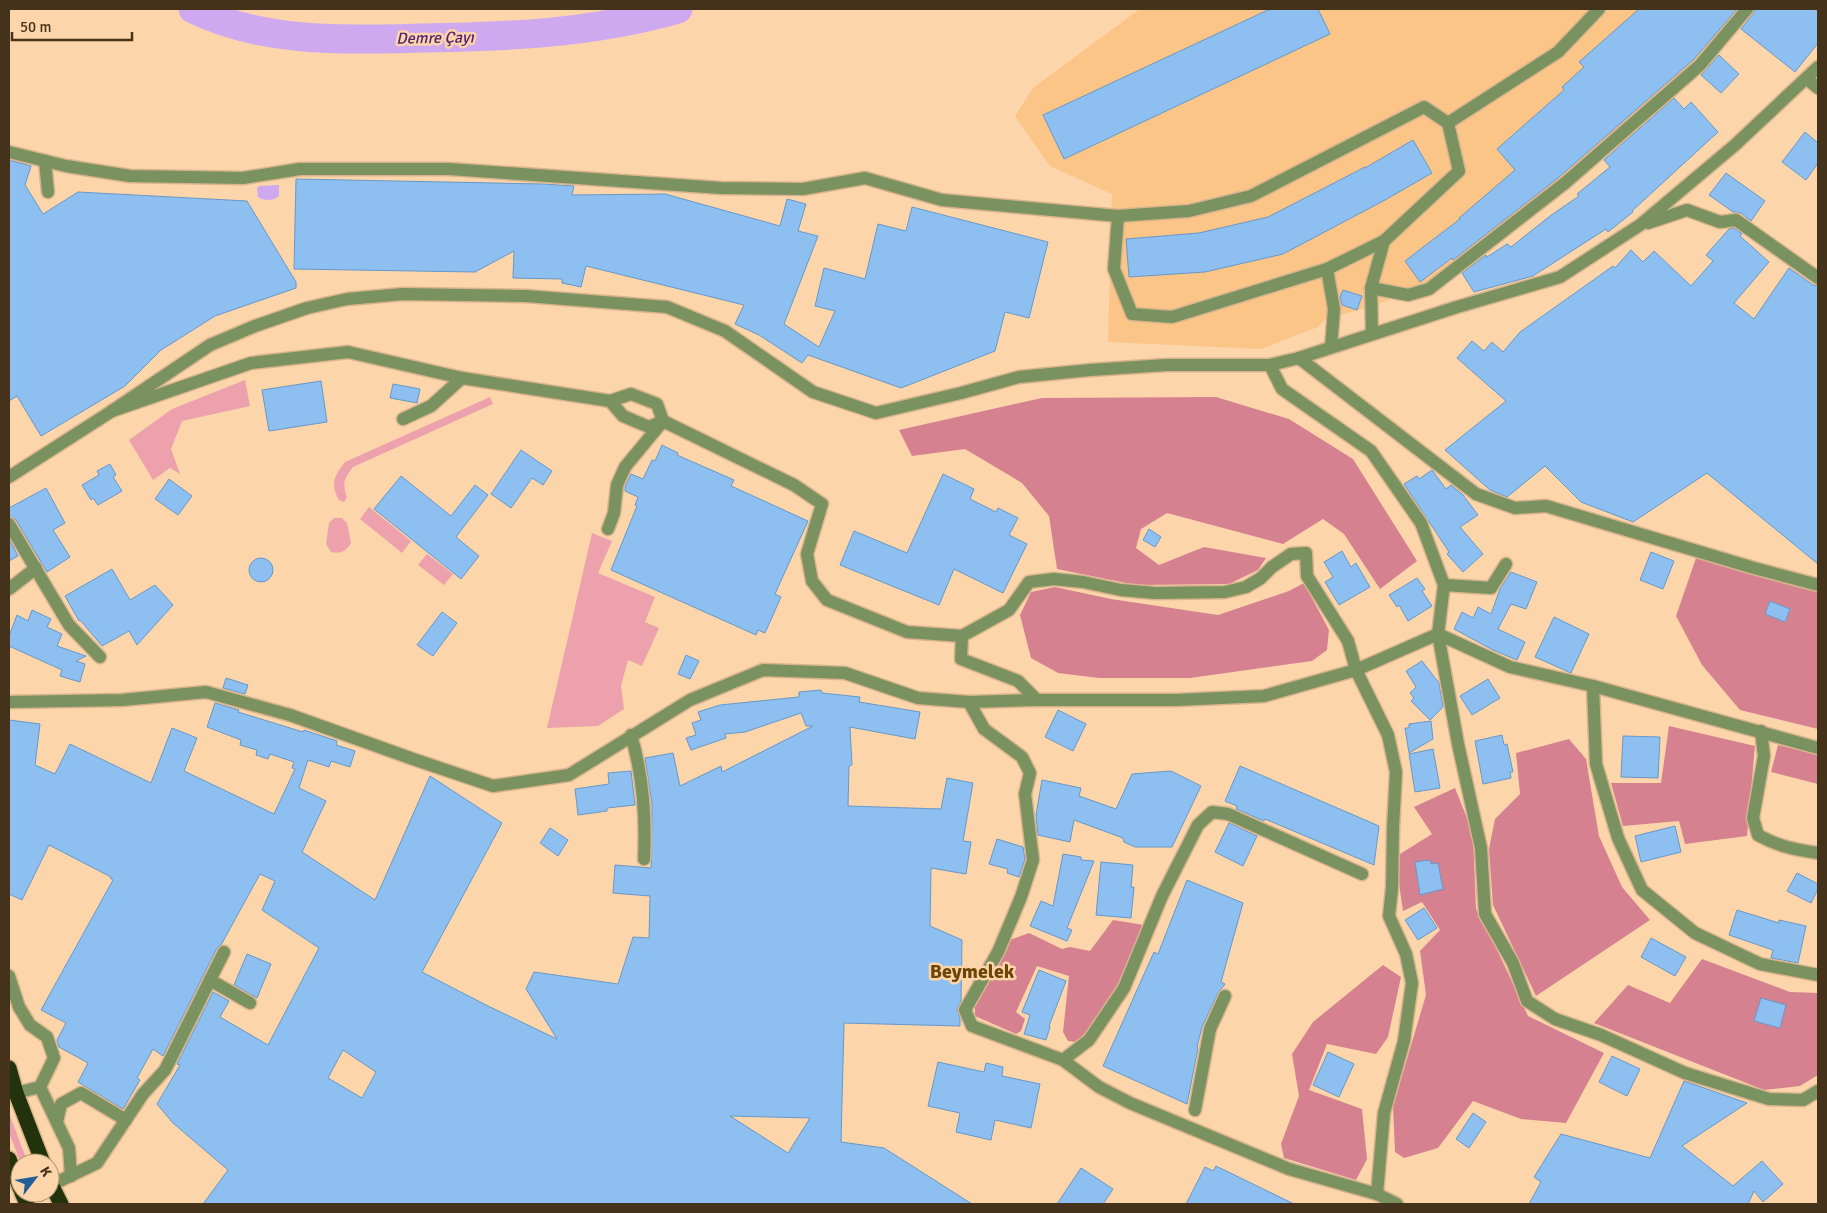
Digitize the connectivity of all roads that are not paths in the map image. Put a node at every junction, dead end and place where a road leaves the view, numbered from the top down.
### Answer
1 (1599, 9) edge
2 (1747, 9) edge
3 (1818, 67) edge
4 (1807, 79) junction
5 (1818, 88) edge
6 (1448, 123) junction
7 (9, 152) edge
8 (45, 161) junction
9 (48, 192) dead end
10 (1118, 216) junction
11 (1640, 225) junction
12 (1384, 241) junction
13 (1328, 269) junction
14 (1818, 278) edge
15 (1371, 288) junction
16 (1372, 334) junction
17 (1331, 347) junction
18 (1299, 358) junction
19 (1270, 365) junction
20 (462, 378) junction
21 (610, 401) junction
22 (112, 411) junction
23 (403, 419) dead end
24 (663, 421) junction
25 (9, 477) edge
26 (9, 524) edge
27 (608, 529) dead end
28 (1506, 564) dead end
29 (36, 568) junction
30 (1444, 585) junction
31 (1818, 585) edge
32 (9, 589) edge
33 (1438, 634) junction
34 (962, 636) junction
35 (100, 657) dead end
36 (1356, 670) junction
37 (1593, 686) junction
38 (1037, 700) junction
39 (9, 702) edge
40 (968, 702) junction
41 (1761, 731) junction
42 (631, 735) junction
43 (1818, 748) edge
44 (1818, 854) edge
45 (644, 859) dead end
46 (1362, 874) dead end
47 (224, 952) dead end
48 (1818, 975) edge
49 (9, 976) edge
50 (210, 980) junction
51 (1225, 996) dead end
52 (250, 1004) dead end
53 (1063, 1060) junction
54 (9, 1068) edge
55 (40, 1087) junction
56 (1818, 1091) edge
57 (16, 1093) junction
58 (1195, 1110) dead end
59 (126, 1120) junction
60 (57, 1122) junction
61 (39, 1153) edge
62 (71, 1176) junction
63 (60, 1180) edge
64 (1377, 1194) junction
65 (1397, 1204) edge

1 - 6 street
2 - 15 street
3 - 4 street
4 - 5 street
4 - 11 street
6 - 10 street
6 - 12 street
7 - 8 street
8 - 9 street
8 - 10 street
10 - 13 street
11 - 14 street
11 - 16 street
12 - 13 street
12 - 15 street
13 - 17 street
15 - 16 street
16 - 17 street
17 - 18 street
18 - 19 street
18 - 31 street
19 - 22 street
19 - 30 street
20 - 21 street
20 - 22 street
20 - 23 street
21 - 24 street
21 - 24 street
22 - 25 street
24 - 27 street
24 - 34 street
26 - 29 street
28 - 30 street
29 - 32 street
29 - 35 street
30 - 33 street
33 - 36 street
33 - 37 street
33 - 56 street
34 - 36 street
34 - 38 street
36 - 38 street
36 - 64 street
37 - 41 street
37 - 48 street
38 - 40 street
39 - 42 street
40 - 42 street
40 - 53 street
41 - 43 street
41 - 44 street
42 - 45 street
46 - 53 street
47 - 50 street
49 - 55 street
50 - 52 street
50 - 59 street
51 - 58 street
53 - 64 street
54 - 57 highway
55 - 57 street
55 - 60 street
57 - 61 highway
59 - 60 street
59 - 62 street
60 - 62 street
62 - 63 street
64 - 65 street

